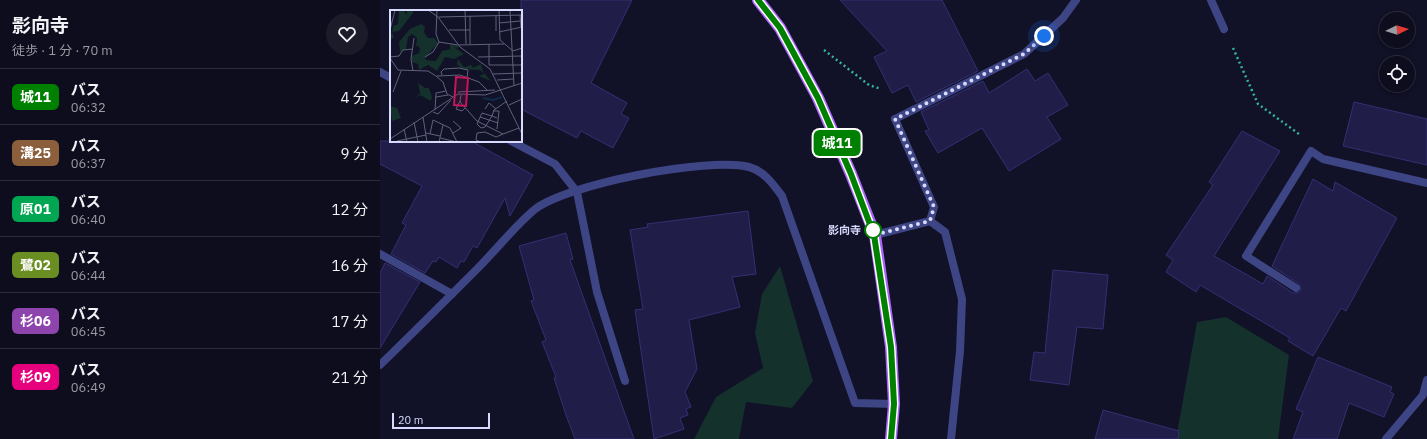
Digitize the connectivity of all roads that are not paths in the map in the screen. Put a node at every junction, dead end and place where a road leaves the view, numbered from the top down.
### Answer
1 (758, 0) edge
2 (1076, 0) edge
3 (1211, 0) edge
4 (1224, 29) road end
5 (380, 72) edge
6 (390, 77) edge
7 (513, 142) edge
8 (1427, 183) edge
9 (577, 192) junction
10 (930, 221) junction
11 (874, 235) junction
12 (380, 254) edge
13 (1296, 288) dead end
14 (452, 294) junction
15 (380, 365) edge
16 (1427, 380) edge
17 (624, 381) dead end
18 (1425, 396) edge
19 (894, 404) junction
20 (891, 439) edge
21 (951, 439) edge
22 (1386, 439) edge

1 - 11 main road
2 - 10 street
3 - 4 street
5 - 6 street
7 - 9 street
8 - 13 street
9 - 14 street
9 - 17 street
9 - 19 street
10 - 11 street
10 - 21 street
11 - 19 main road
12 - 14 street
14 - 15 street
16 - 18 street
18 - 22 street
19 - 20 main road

